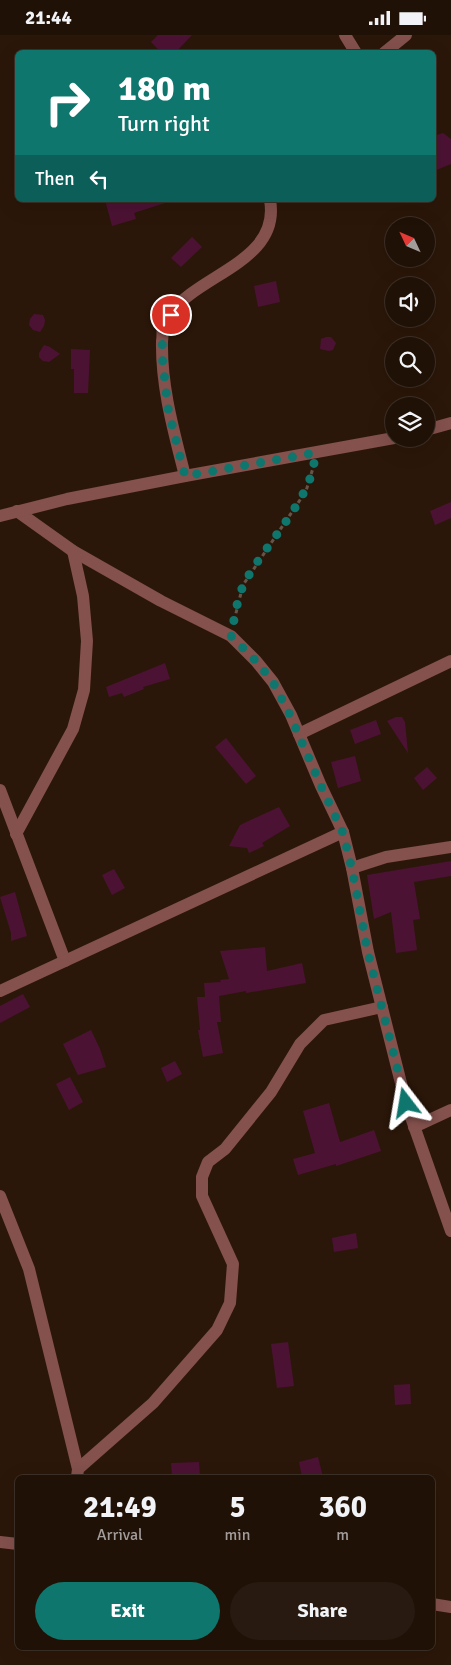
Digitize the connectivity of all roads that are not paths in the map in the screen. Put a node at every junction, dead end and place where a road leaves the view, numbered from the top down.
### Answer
1 (345, 35) edge
2 (406, 35) edge
3 (354, 50) edge
4 (388, 50) edge
5 (270, 202) edge
6 (451, 423) edge
7 (435, 427) edge
8 (385, 440) edge
9 (185, 476) junction
10 (17, 511) junction
11 (0, 516) edge
12 (73, 551) junction
13 (451, 661) edge
14 (299, 734) junction
15 (0, 790) edge
16 (343, 833) junction
17 (16, 834) junction
18 (451, 847) edge
19 (352, 869) junction
20 (65, 961) junction
21 (0, 991) edge
22 (382, 1007) junction
23 (451, 1110) edge
24 (414, 1127) junction
25 (0, 1196) edge
26 (451, 1231) edge
27 (78, 1473) edge
28 (0, 1542) edge
29 (15, 1544) edge
30 (435, 1604) edge
31 (451, 1607) edge

1 - 3 street
2 - 4 street
5 - 9 street
6 - 7 street
8 - 9 street
9 - 10 street
10 - 11 street
10 - 12 street
12 - 14 street
12 - 17 street
13 - 14 street
14 - 16 street
15 - 17 street
16 - 19 street
16 - 20 street
17 - 20 street
18 - 19 street
19 - 22 street
20 - 21 street
22 - 24 street
22 - 27 street
23 - 24 street
24 - 26 street
25 - 27 street
28 - 29 street
30 - 31 street

